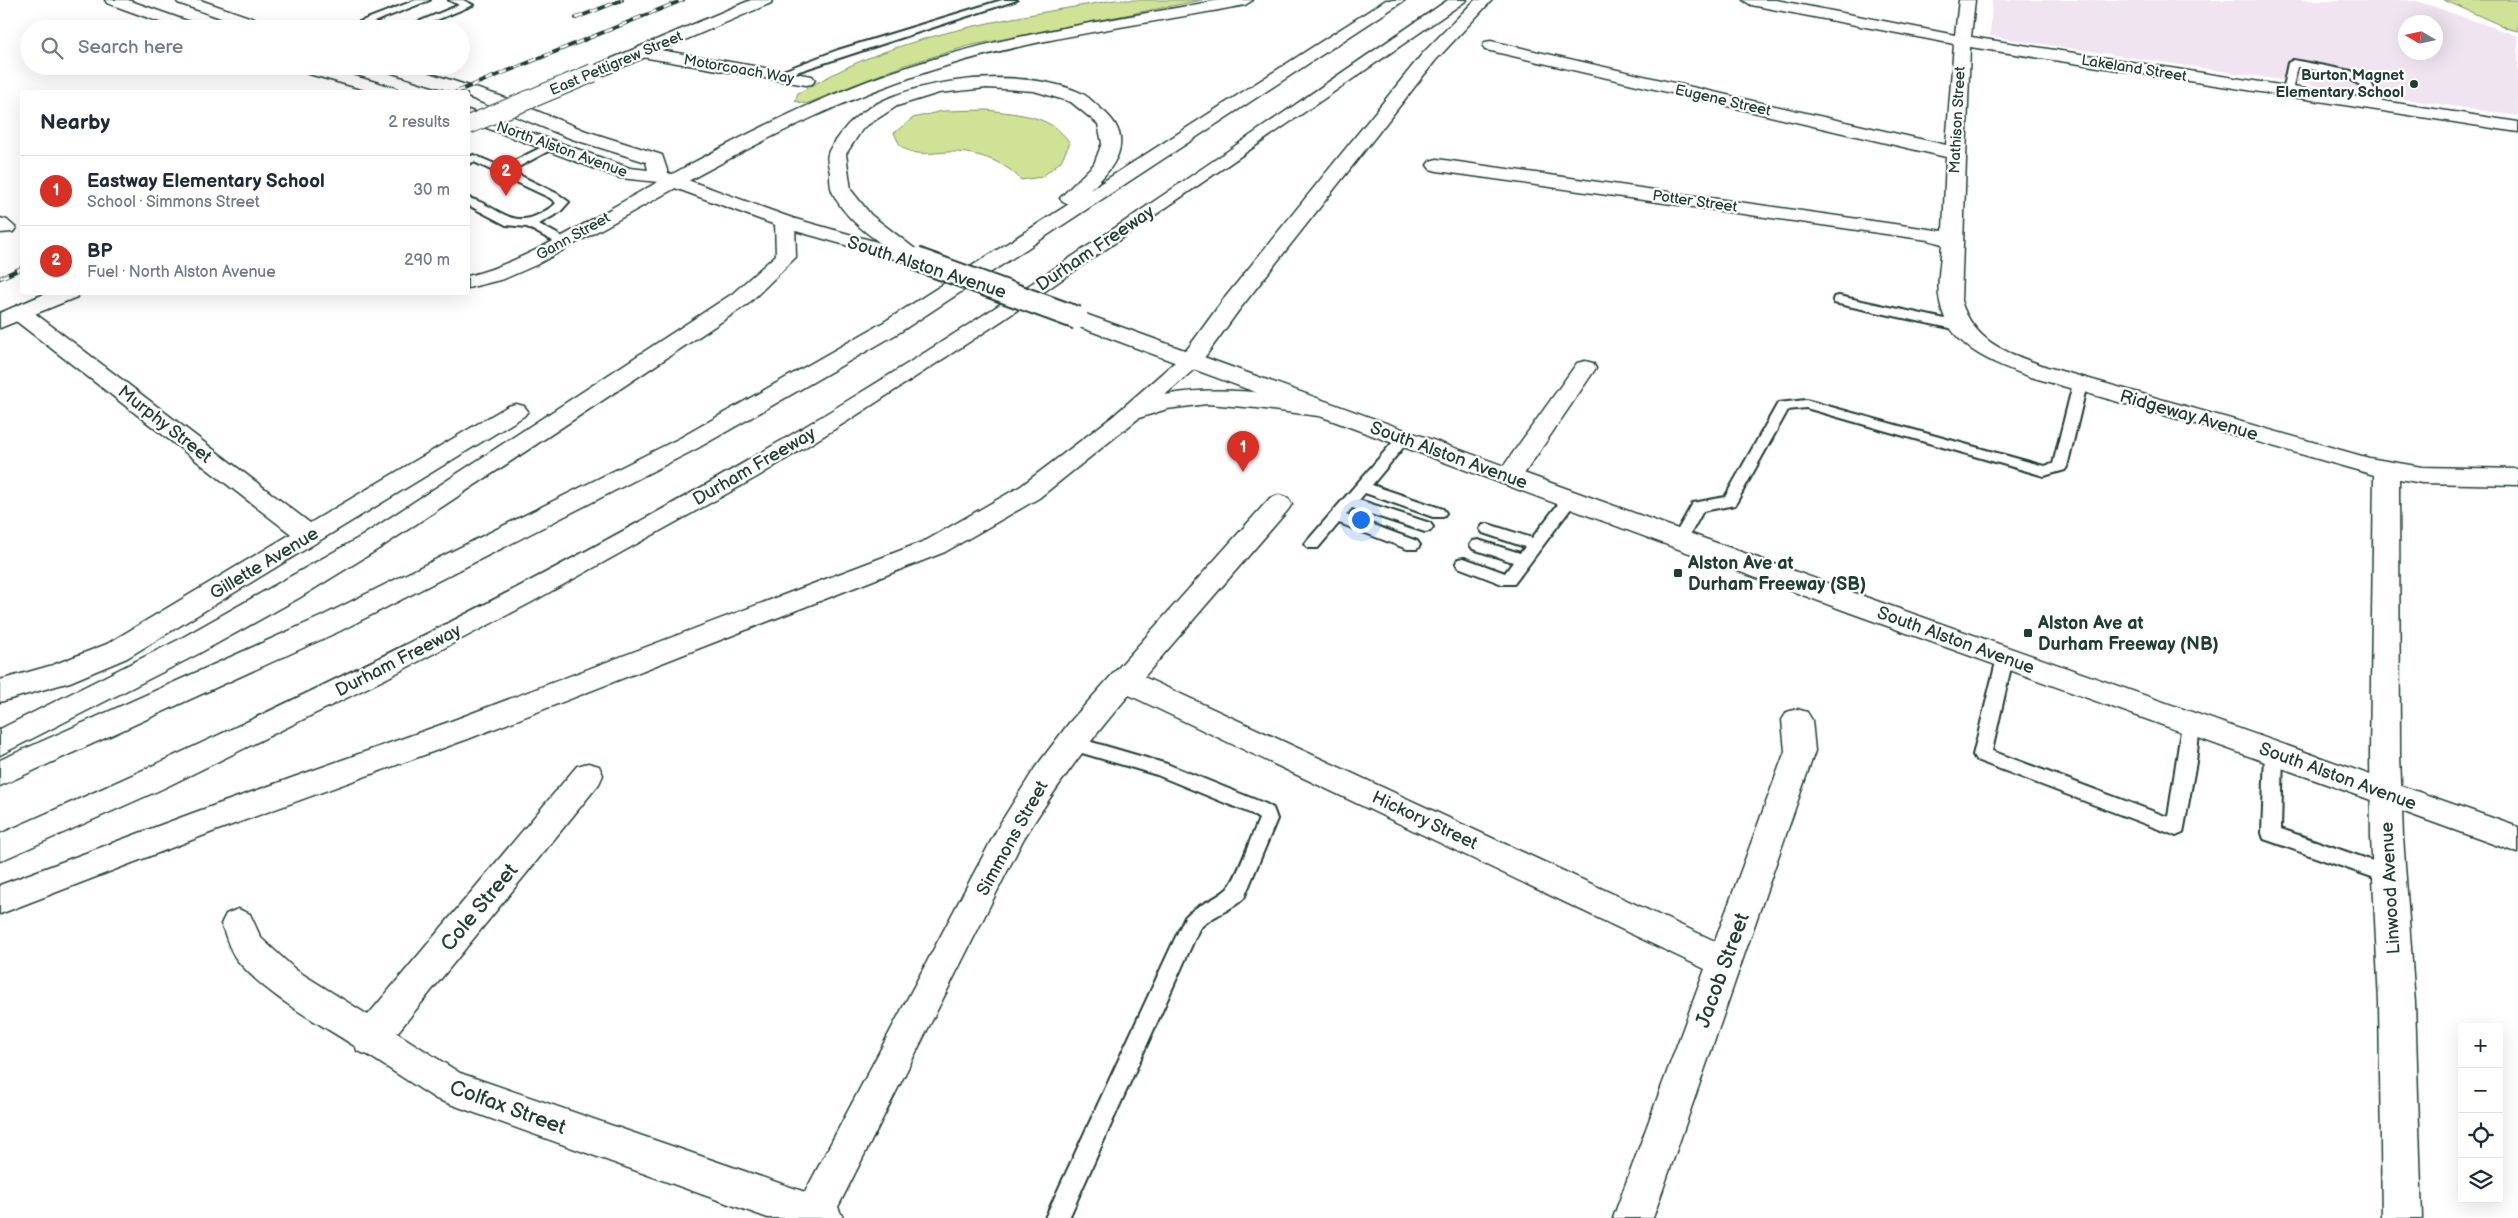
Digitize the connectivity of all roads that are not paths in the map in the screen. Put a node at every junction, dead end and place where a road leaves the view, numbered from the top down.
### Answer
1 (113, 0) edge
2 (184, 0) edge
3 (425, 0) edge
4 (454, 0) edge
5 (765, 0) edge
6 (1012, 0) edge
7 (1245, 0) edge
8 (1397, 0) edge
9 (1459, 0) edge
10 (1484, 0) edge
11 (1751, 0) edge
12 (1967, 0) edge
13 (169, 20) edge
14 (243, 20) edge
15 (371, 20) edge
16 (429, 20) edge
17 (1962, 41) junction
18 (1491, 46) dead end
19 (642, 52) junction
20 (332, 75) edge
21 (417, 75) edge
22 (777, 75) junction
23 (806, 80) dead end
24 (383, 90) edge
25 (463, 90) edge
26 (470, 92) edge
27 (2287, 92) junction
28 (2378, 106) junction
29 (470, 115) edge
30 (470, 124) edge
31 (2518, 127) edge
32 (550, 146) junction
33 (1954, 153) junction
34 (470, 160) edge
35 (1436, 165) dead end
36 (481, 173) dead end
37 (502, 174) junction
38 (666, 178) junction
39 (530, 184) junction
40 (515, 191) dead end
41 (550, 193) junction
42 (495, 200) dead end
43 (535, 200) dead end
44 (470, 202) edge
45 (480, 207) junction
46 (514, 210) dead end
47 (500, 217) junction
48 (785, 222) junction
49 (530, 224) junction
50 (1953, 241) junction
51 (562, 242) junction
52 (1016, 248) junction
53 (916, 260) junction
54 (470, 282) edge
55 (62, 295) edge
56 (1839, 300) dead end
57 (10, 317) edge
58 (1959, 326) junction
59 (1191, 360) junction
60 (1585, 368) dead end
61 (2080, 384) junction
62 (1326, 410) junction
63 (516, 411) dead end
64 (1120, 422) junction
65 (1404, 438) junction
66 (2387, 469) junction
67 (1509, 477) junction
68 (2518, 477) edge
69 (1361, 487) junction
70 (1570, 499) junction
71 (1349, 502) junction
72 (1279, 504) dead end
73 (1438, 513) dead end
74 (1337, 517) junction
75 (1425, 527) dead end
76 (1488, 529) dead end
77 (309, 535) junction
78 (1680, 540) junction
79 (1314, 544) dead end
80 (1478, 544) dead end
81 (1412, 545) dead end
82 (1536, 545) junction
83 (1523, 560) junction
84 (1464, 563) dead end
85 (2005, 658) junction
86 (1125, 680) junction
87 (0, 691) edge
88 (1797, 720) dead end
89 (2191, 724) junction
90 (0, 742) edge
91 (1071, 743) junction
92 (2274, 754) junction
93 (0, 774) edge
94 (588, 775) dead end
95 (2386, 794) junction
96 (2518, 840) edge
97 (0, 848) edge
98 (2389, 875) junction
99 (0, 900) edge
100 (238, 924) dead end
101 (1725, 962) junction
102 (370, 1038) junction
103 (816, 1217) edge
104 (1057, 1218) edge
105 (1633, 1218) edge
106 (2402, 1218) edge

1 - 13 main road
2 - 14 main road
3 - 15 lane
4 - 16 lane
5 - 19 main road, East Pettigrew Street
6 - 22 lane
7 - 38 main road, Gann Street
8 - 52 main road
9 - 97 main road, Durham Freeway
10 - 59 main road
11 - 17 main road, Lakeland Street
12 - 17 main road, Mathison Street
17 - 27 main road, Lakeland Street
17 - 33 main road, Mathison Street
18 - 33 main road, Eugene Street
19 - 22 main road, Motorcoach Way
19 - 30 main road, East Pettigrew Street, bridge
20 - 24 main road
21 - 25 main road
22 - 23 main road, Motorcoach Way
26 - 38 main road
27 - 28 main road, Lakeland Street
27 - 28 lane
28 - 31 main road, Lakeland Street
29 - 32 main road, North Alston Avenue
32 - 37 lane
32 - 38 main road, North Alston Avenue
33 - 50 main road, Mathison Street
34 - 37 lane
35 - 50 main road, Potter Street
36 - 37 lane
37 - 39 lane
38 - 48 main road, South Alston Avenue
38 - 51 main road, Gann Street
39 - 40 lane
39 - 41 lane
41 - 43 lane
41 - 49 lane
42 - 45 lane
44 - 45 lane
45 - 47 lane
46 - 47 lane
47 - 49 lane
48 - 53 main road, South Alston Avenue
48 - 90 main road
49 - 51 lane
50 - 58 main road, Ridgeway Avenue
51 - 54 main road, Gann Street
52 - 53 main road
52 - 93 main road
53 - 59 main road, South Alston Avenue, bridge
55 - 57 main road
56 - 58 lane
57 - 77 main road, Murphy Street
58 - 61 main road, Ridgeway Avenue
59 - 62 main road, South Alston Avenue
59 - 64 main road
60 - 67 main road
61 - 66 main road, Ridgeway Avenue
61 - 78 lane
62 - 64 main road
62 - 65 main road, South Alston Avenue
63 - 77 main road, Gillette Avenue
64 - 99 main road
65 - 67 main road, South Alston Avenue
65 - 69 lane
66 - 68 main road, Ridgeway Avenue
66 - 95 main road, Linwood Avenue
67 - 70 main road, South Alston Avenue
69 - 71 lane
69 - 73 lane
70 - 78 main road, South Alston Avenue
70 - 82 lane
71 - 74 lane
71 - 75 lane
72 - 86 main road, Simmons Street
74 - 79 lane
74 - 81 lane
76 - 82 lane
77 - 87 main road, Gillette Avenue
78 - 85 main road, South Alston Avenue
80 - 83 lane
82 - 83 lane
83 - 84 lane
85 - 89 main road, South Alston Avenue
85 - 89 lane
86 - 91 main road, Simmons Street
86 - 101 main road, Hickory Street
88 - 101 main road, Jacob Street
89 - 92 main road, South Alston Avenue
91 - 103 main road, Simmons Street
91 - 104 lane
92 - 95 main road, South Alston Avenue
92 - 98 lane
94 - 102 main road, Cole Street
95 - 96 main road, South Alston Avenue
95 - 98 main road, Linwood Avenue
98 - 106 main road, Linwood Avenue
100 - 102 main road, Colfax Street
101 - 105 main road, Jacob Street
102 - 103 main road, Colfax Street

